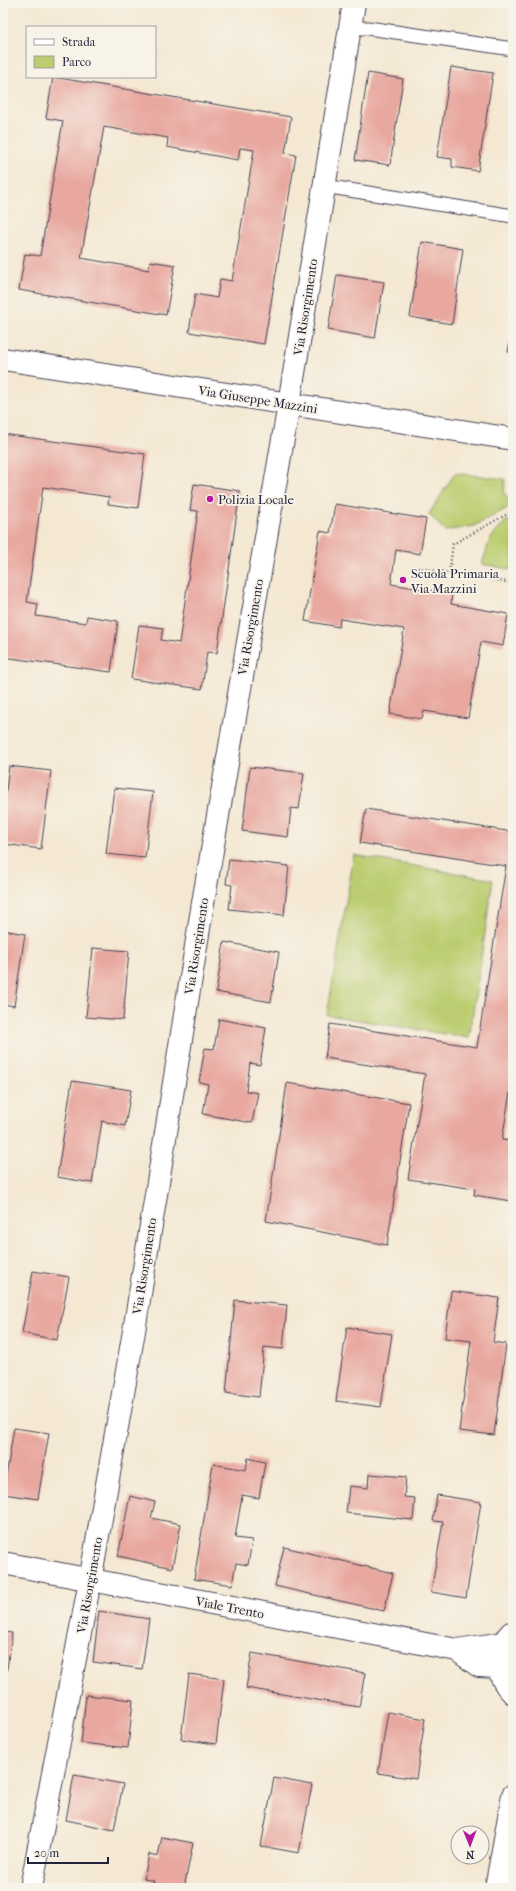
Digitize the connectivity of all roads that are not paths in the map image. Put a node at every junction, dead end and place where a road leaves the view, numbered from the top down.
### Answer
1 (354, 3) edge
2 (350, 28) junction
3 (513, 49) edge
4 (324, 186) junction
5 (513, 216) edge
6 (3, 359) edge
7 (289, 404) junction
8 (513, 439) edge
9 (3, 1564) edge
10 (90, 1580) junction
11 (508, 1637) edge
12 (457, 1650) junction
13 (498, 1667) junction
14 (513, 1693) edge
15 (513, 1795) edge
16 (31, 1888) edge
17 (496, 1888) edge

1 - 2 street, Via Risorgimento
2 - 3 lane
2 - 4 street, Via Risorgimento
4 - 5 lane
4 - 7 street, Via Risorgimento
6 - 7 street, Via Giuseppe Mazzini
7 - 8 street, Via Giuseppe Mazzini
7 - 10 street, Via Risorgimento
9 - 10 street, Viale Trento
10 - 12 street, Viale Trento
10 - 16 street, Via Risorgimento
11 - 12 street, Viale Trento
11 - 13 street
12 - 13 street, Viale Trento
13 - 14 street
15 - 17 street

